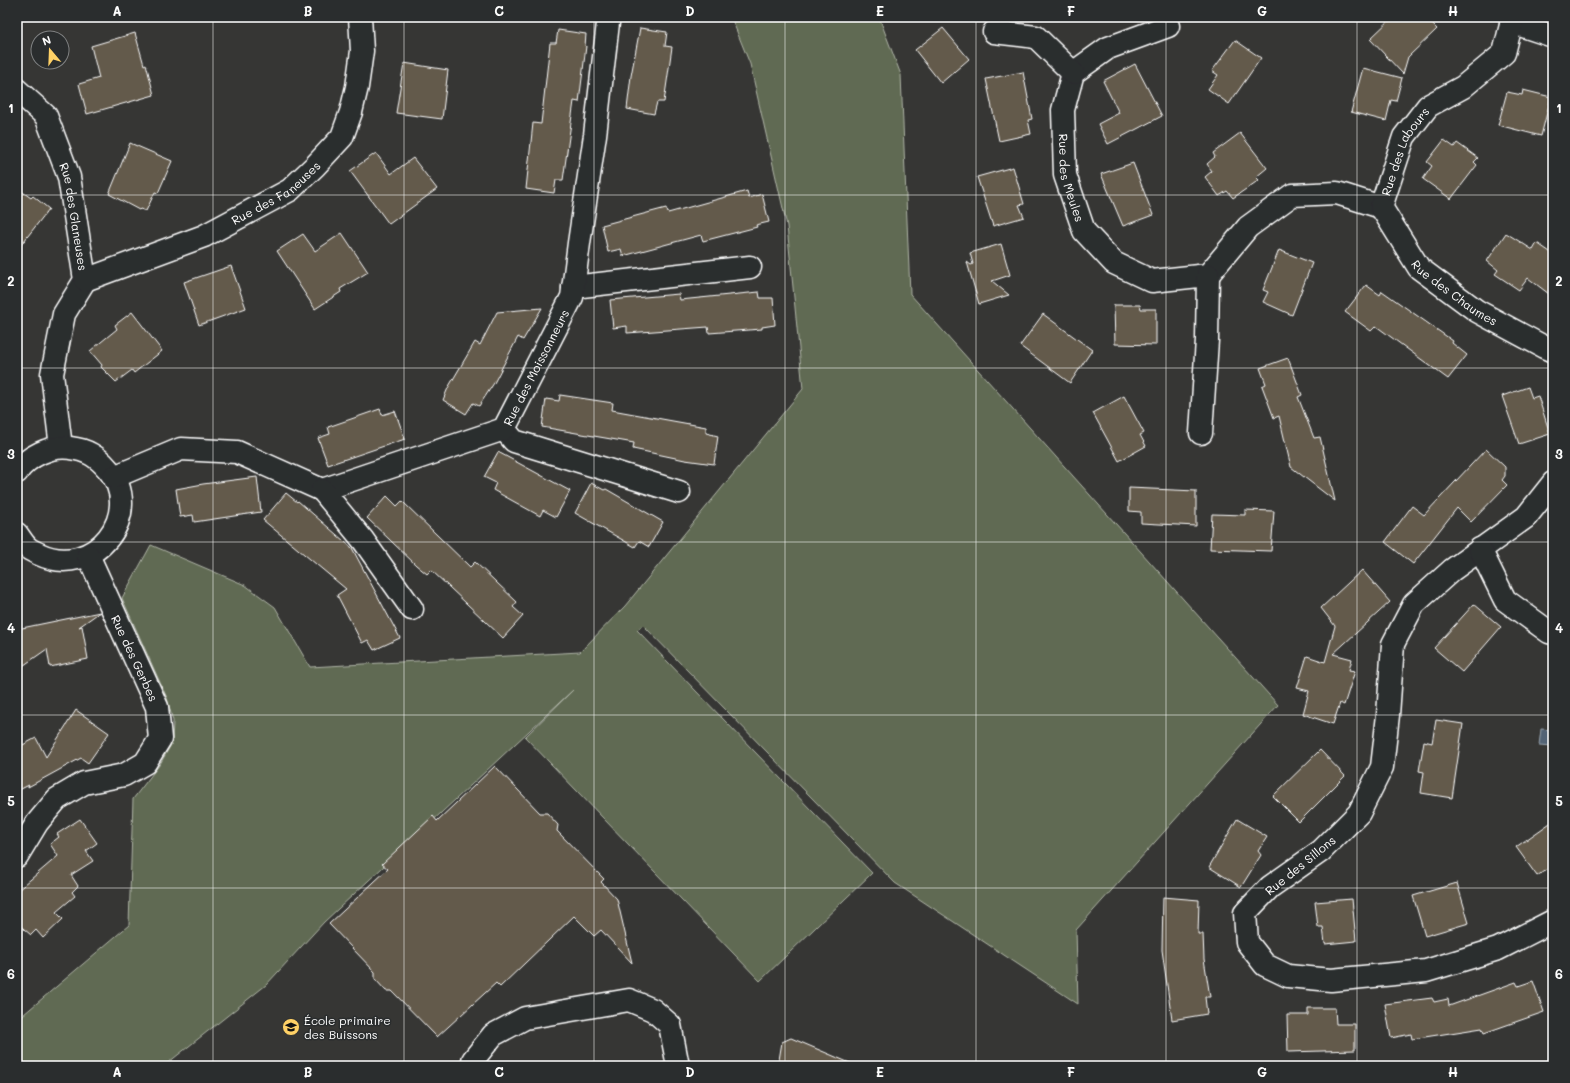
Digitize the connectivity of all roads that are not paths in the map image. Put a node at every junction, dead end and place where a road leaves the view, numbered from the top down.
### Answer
1 (360, 17) edge
2 (607, 17) edge
3 (1512, 20) edge
4 (1168, 26) dead end
5 (994, 32) dead end
6 (1553, 36) edge
7 (1073, 73) junction
8 (17, 90) edge
9 (1381, 207) junction
10 (750, 267) dead end
11 (1208, 275) junction
12 (85, 280) junction
13 (573, 286) junction
14 (1553, 351) edge
15 (504, 429) junction
16 (1201, 433) dead end
17 (61, 447) junction
18 (17, 472) edge
19 (114, 477) junction
20 (1553, 483) edge
21 (322, 490) junction
22 (679, 492) dead end
23 (17, 534) edge
24 (1480, 549) junction
25 (88, 555) junction
26 (412, 609) dead end
27 (1553, 633) edge
28 (17, 856) edge
29 (1553, 921) edge
30 (473, 1066) edge
31 (678, 1066) edge

1 - 12 street, Rue des Faneuses
2 - 13 street, Rue des Moissonneurs
3 - 6 street
3 - 9 street, Rue des Labours
4 - 7 street
5 - 7 street
7 - 11 street, Rue des Meules
8 - 12 street, Rue des Glaneuses
9 - 11 street
9 - 14 street, Rue des Chaumes
10 - 13 street
11 - 16 street
12 - 17 street, Rue des Glaneuses
13 - 15 street, Rue des Moissonneurs
15 - 21 street, Rue des Moissonneurs
15 - 22 street
17 - 18 street
17 - 19 street
19 - 21 street
19 - 25 street
20 - 24 street, Rue des Sillons
21 - 26 street
23 - 25 street
24 - 27 street
24 - 29 street, Rue des Sillons
25 - 28 street, Rue des Gerbes
30 - 31 street

